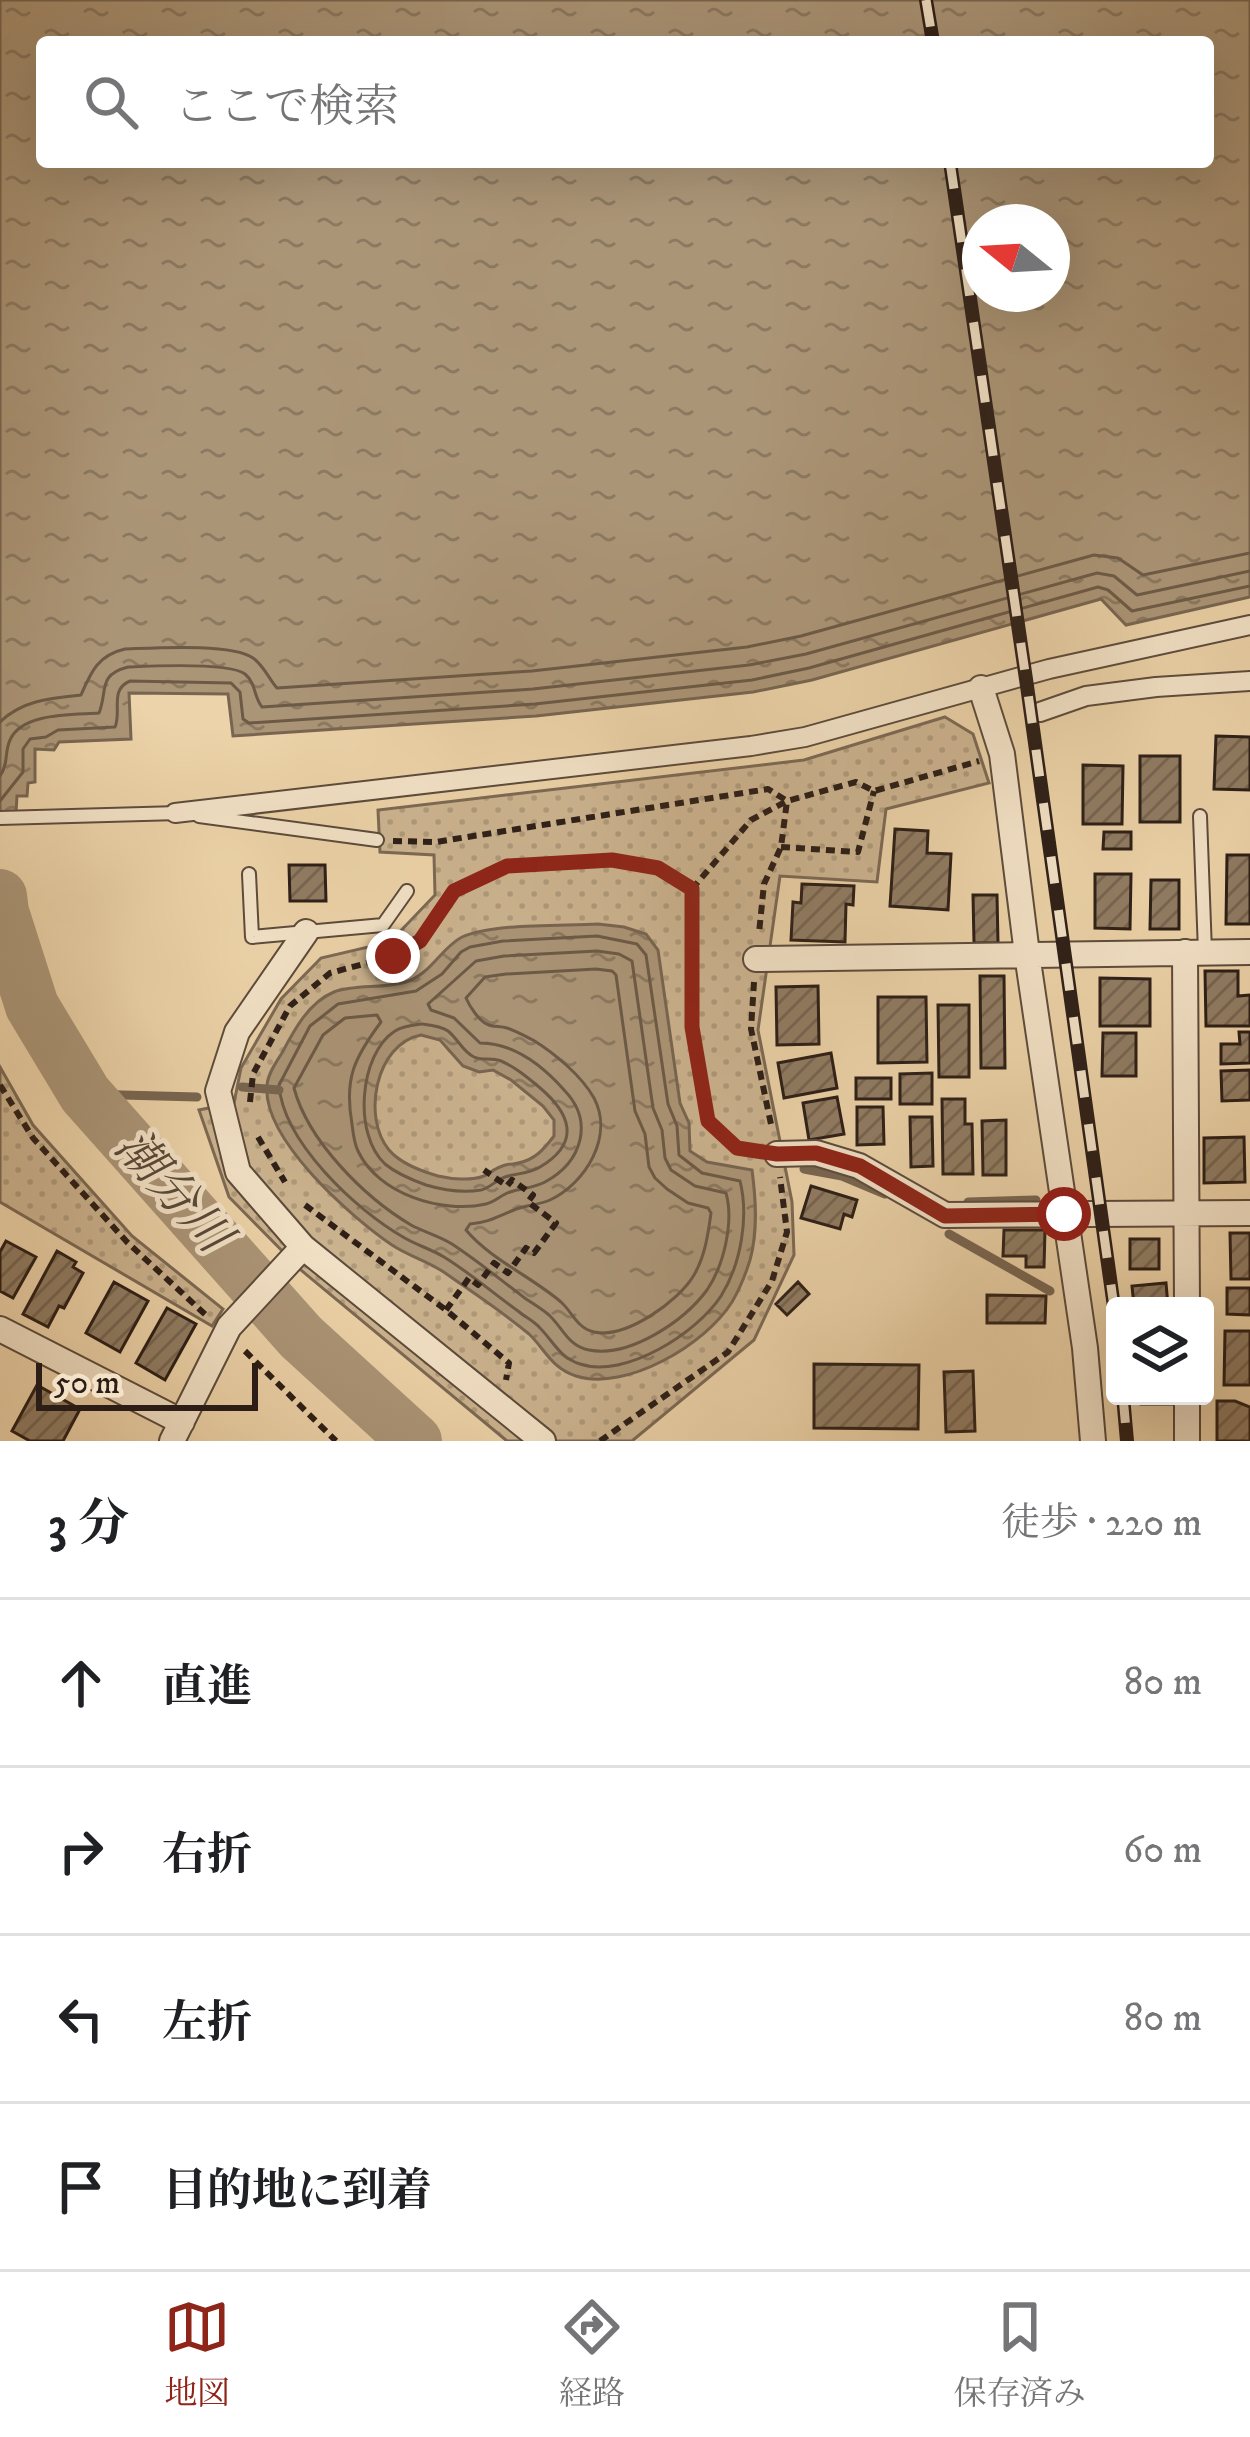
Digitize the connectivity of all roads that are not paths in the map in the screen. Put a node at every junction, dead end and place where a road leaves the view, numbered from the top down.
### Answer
1 (1250, 625) edge
2 (1250, 681) edge
3 (981, 688) junction
4 (1040, 712) dead end
5 (175, 813) junction
6 (1200, 816) dead end
7 (0, 818) edge
8 (377, 840) road end
9 (249, 874) dead end
10 (407, 891) dead end
11 (306, 932) junction
12 (1195, 952) junction
13 (1250, 952) edge
14 (1027, 954) junction
15 (756, 959) road end
16 (777, 1154) road end
17 (1250, 1213) edge
18 (1064, 1214) junction
19 (1187, 1214) junction
20 (296, 1254) junction
21 (1187, 1297) edge
22 (0, 1329) edge
23 (1187, 1405) edge
24 (177, 1432) edge
25 (543, 1441) edge
26 (1093, 1441) edge
27 (1187, 1441) edge

1 - 3 street
2 - 4 street
3 - 5 street
3 - 14 street
5 - 7 lane
5 - 8 lane
6 - 12 lane
9 - 11 lane
10 - 11 lane
11 - 20 street
12 - 13 street
12 - 14 street
12 - 19 street
14 - 15 street
14 - 18 street
16 - 18 street
17 - 19 street
18 - 19 street
18 - 26 street
19 - 21 street
20 - 24 street
20 - 25 street
22 - 24 street
23 - 27 street

